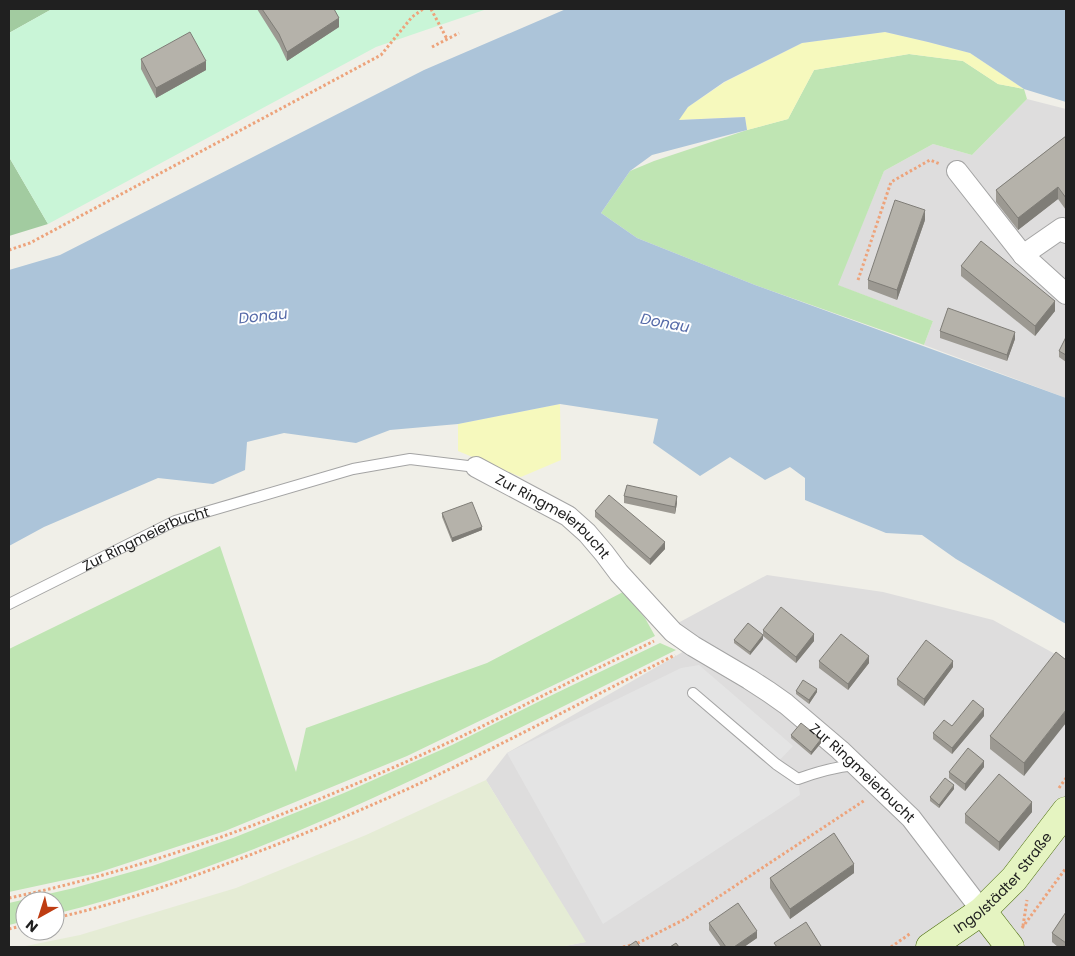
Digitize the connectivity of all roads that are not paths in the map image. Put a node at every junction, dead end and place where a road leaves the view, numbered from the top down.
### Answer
1 (957, 171) road end
2 (1066, 233) edge
3 (1023, 255) junction
4 (1066, 294) edge
5 (476, 467) joint
6 (9, 604) edge
7 (693, 693) dead end
8 (856, 765) junction
9 (1063, 822) edge
10 (982, 911) junction
11 (1020, 936) edge
12 (930, 947) edge

1 - 3 street
2 - 3 street
3 - 4 street
5 - 6 lane, Zur Ringmeierbucht
5 - 8 street, Zur Ringmeierbucht
7 - 8 lane
8 - 10 street, Zur Ringmeierbucht
9 - 10 main road, Ingolstädter Straße
10 - 11 main road
10 - 12 main road, Ingolstädter Straße

